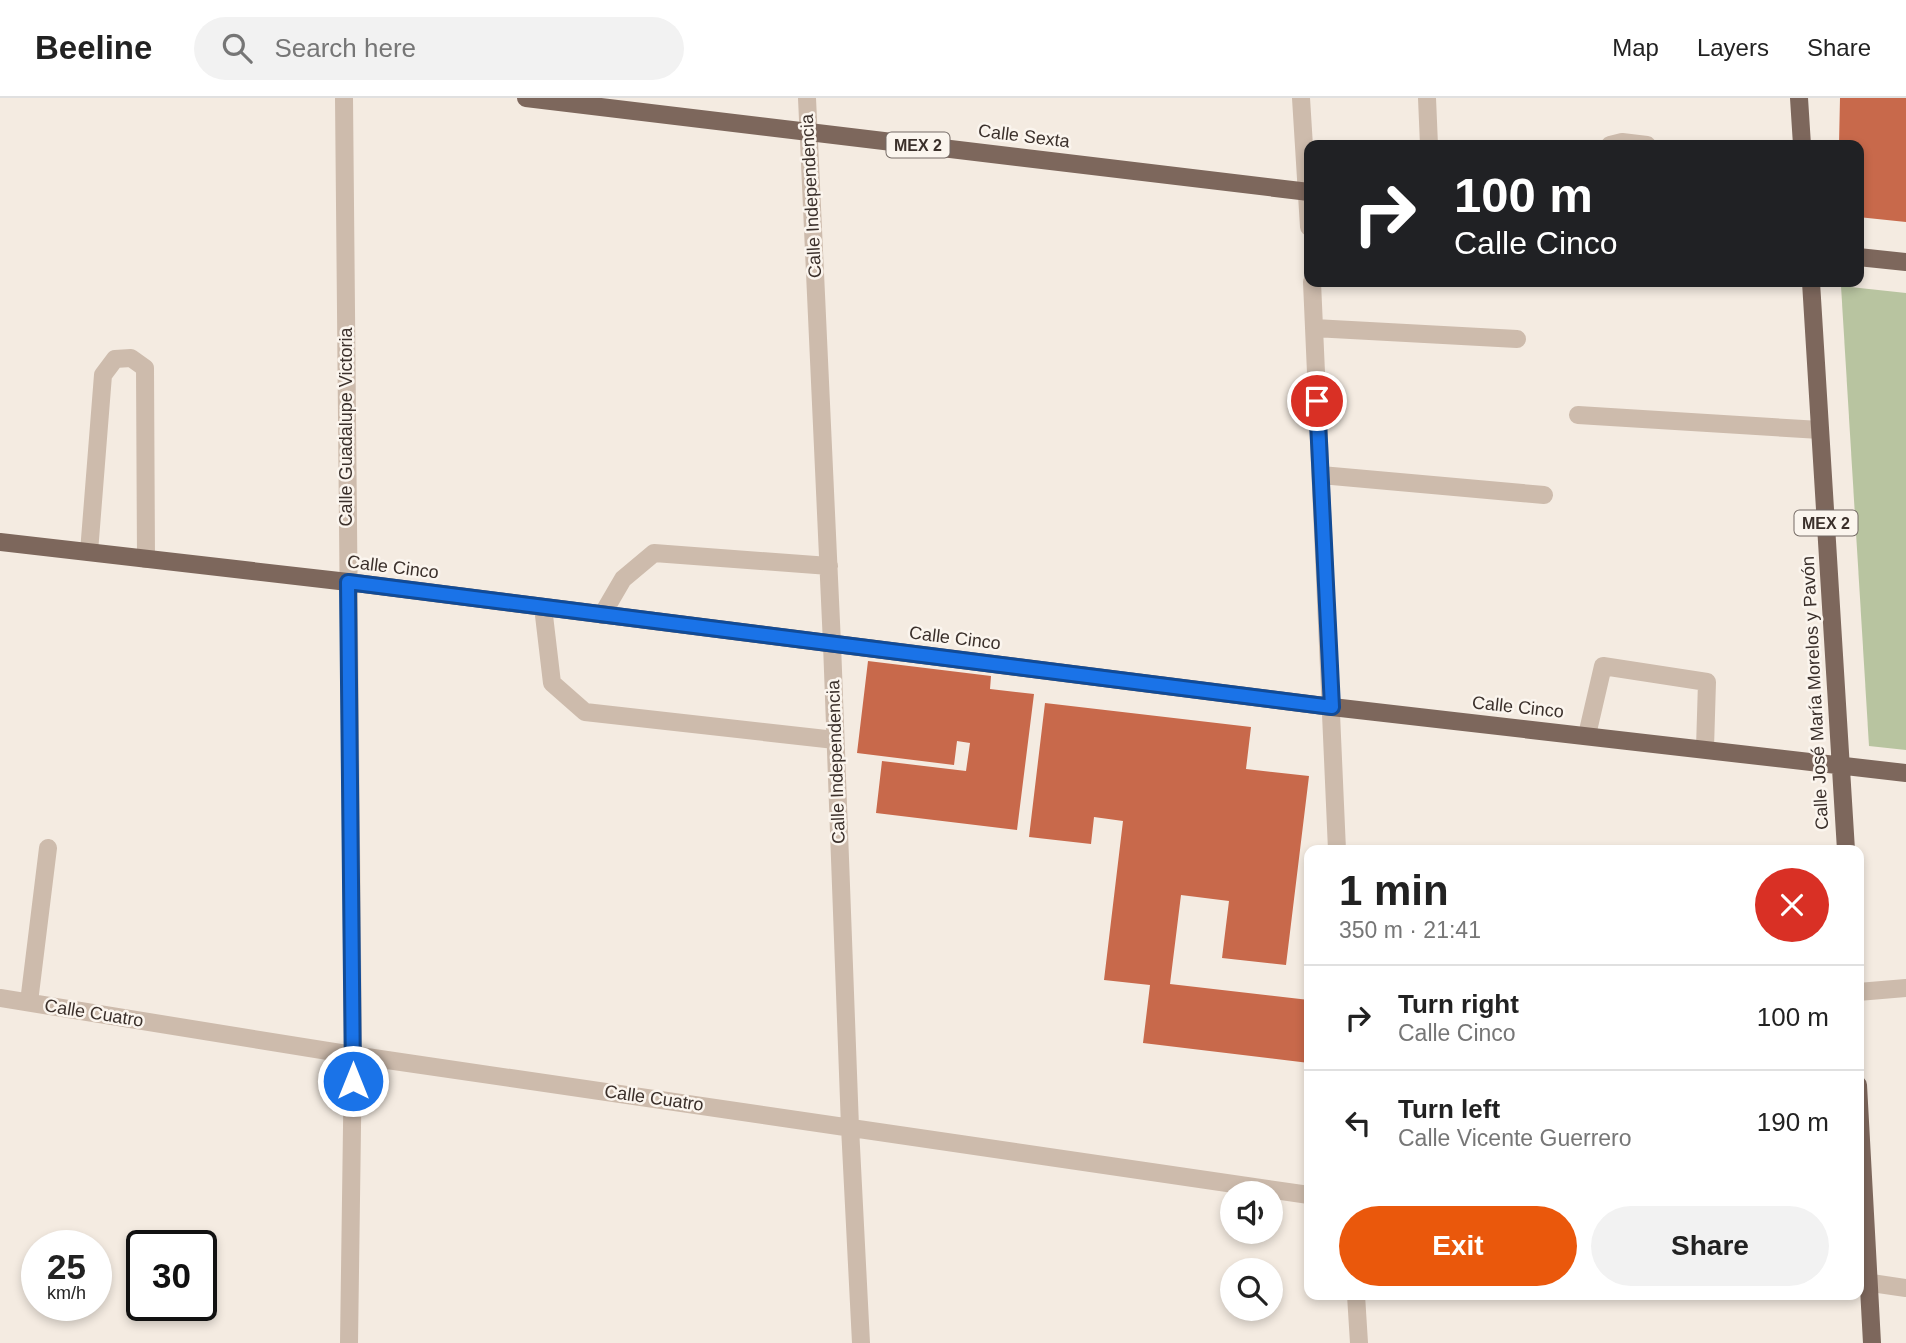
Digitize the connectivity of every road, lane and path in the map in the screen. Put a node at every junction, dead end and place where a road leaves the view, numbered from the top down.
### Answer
1 (344, 98) edge
2 (526, 98) edge
3 (807, 98) edge
4 (1301, 98) edge
5 (1427, 98) edge
6 (1799, 98) edge
7 (808, 132) junction
8 (1304, 140) edge
9 (1429, 140) edge
10 (1802, 140) edge
11 (1304, 192) edge
12 (1864, 258) edge
13 (1906, 262) edge
14 (1312, 287) edge
15 (1811, 287) edge
16 (1314, 328) junction
17 (1517, 339) dead end
18 (1578, 415) dead end
19 (1820, 430) junction
20 (1321, 475) junction
21 (1544, 495) dead end
22 (0, 542) edge
23 (89, 552) junction
24 (146, 559) junction
25 (829, 566) junction
26 (348, 582) junction
27 (543, 607) junction
28 (602, 615) junction
29 (832, 644) junction
30 (1332, 707) junction
31 (1587, 735) junction
32 (835, 740) junction
33 (1705, 748) junction
34 (1841, 764) junction
35 (1906, 773) edge
36 (1337, 845) edge
37 (1846, 845) edge
38 (48, 848) dead end
39 (1906, 988) edge
40 (1864, 992) edge
41 (0, 998) edge
42 (29, 1002) junction
43 (353, 1055) junction
44 (850, 1127) junction
45 (1304, 1194) edge
46 (1864, 1282) edge
47 (1906, 1289) edge
48 (1356, 1300) edge
49 (349, 1343) edge
50 (861, 1343) edge
51 (1359, 1343) edge
52 (1872, 1343) edge

1 - 26 street, Calle Guadalupe Victoria
2 - 7 main road, Calle Sexta / MEX 2
3 - 7 street, Calle Independencia
4 - 8 street
5 - 9 street
6 - 10 main road
7 - 11 main road, Calle Sexta / MEX 2
7 - 25 street, Calle Independencia
12 - 13 main road
14 - 16 street
15 - 19 main road, Calle José María Morelos y Pavón / MEX 2
16 - 17 street
16 - 20 street
18 - 19 street
19 - 34 main road, Calle José María Morelos y Pavón / MEX 2
20 - 21 street
20 - 30 street
22 - 23 main road, Calle Cinco
23 - 24 main road, Calle Cinco
23 - 24 street
24 - 26 main road, Calle Cinco
25 - 28 street
25 - 29 street, Calle Independencia
26 - 27 main road, Calle Cinco
26 - 43 street, Calle Guadalupe Victoria
27 - 28 main road, Calle Cinco
27 - 32 street
28 - 29 main road, Calle Cinco
29 - 30 main road, Calle Cinco
29 - 32 street, Calle Independencia
30 - 31 main road, Calle Cinco
30 - 36 street
31 - 33 main road, Calle Cinco
31 - 33 street
32 - 44 street, Calle Independencia
33 - 34 main road, Calle Cinco
34 - 35 main road, Calle Cinco
34 - 37 main road, Calle José María Morelos y Pavón / MEX 2
38 - 42 street
39 - 40 street
41 - 42 street, Calle Cuatro
42 - 43 street, Calle Cuatro
43 - 44 street, Calle Cuatro
43 - 49 street, Calle Guadalupe Victoria
44 - 45 street, Calle Cuatro
44 - 50 street, Calle Independencia
46 - 47 street
46 - 52 main road
48 - 51 street

